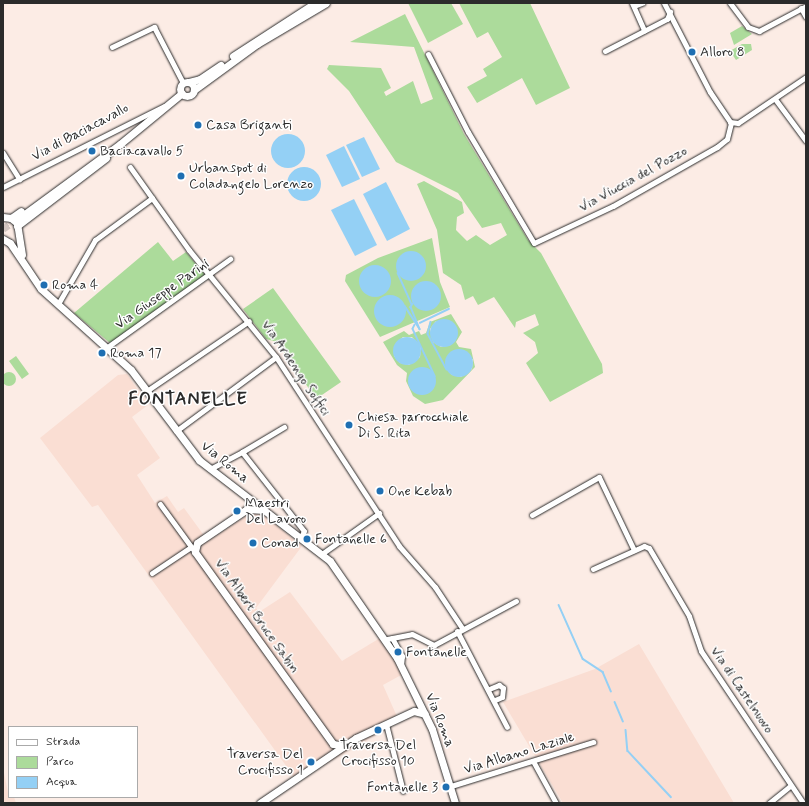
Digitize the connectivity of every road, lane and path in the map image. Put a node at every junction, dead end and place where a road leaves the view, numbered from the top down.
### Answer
1 (315, 3) edge
2 (326, 3) edge
3 (642, 3) edge
4 (665, 3) edge
5 (730, 3) edge
6 (633, 4) edge
7 (806, 6) edge
8 (801, 8) junction
9 (670, 12) junction
10 (806, 17) edge
11 (644, 30) junction
12 (112, 47) dead end
13 (605, 51) dead end
14 (428, 54) dead end
15 (806, 77) edge
16 (186, 83) junction
17 (194, 90) junction
18 (182, 93) junction
19 (775, 99) junction
20 (170, 104) junction
21 (732, 123) junction
22 (806, 141) edge
23 (120, 144) junction
24 (3, 153) edge
25 (130, 167) dead end
26 (19, 179) junction
27 (3, 187) edge
28 (152, 198) junction
29 (3, 217) edge
30 (15, 218) junction
31 (17, 230) junction
32 (4, 239) edge
33 (230, 259) dead end
34 (29, 274) junction
35 (210, 276) junction
36 (58, 304) junction
37 (249, 321) junction
38 (106, 348) junction
39 (276, 357) junction
40 (148, 390) junction
41 (284, 427) dead end
42 (176, 431) junction
43 (242, 452) junction
44 (210, 469) junction
45 (244, 494) junction
46 (160, 504) dead end
47 (247, 509) junction
48 (268, 512) junction
49 (379, 513) junction
50 (532, 515) dead end
51 (301, 537) junction
52 (195, 547) junction
53 (634, 550) junction
54 (323, 553) junction
55 (593, 569) dead end
56 (152, 574) dead end
57 (516, 601) dead end
58 (460, 629) junction
59 (389, 639) junction
60 (489, 689) junction
61 (418, 700) junction
62 (495, 700) junction
63 (414, 711) junction
64 (426, 714) junction
65 (386, 724) junction
66 (507, 727) dead end
67 (593, 742) dead end
68 (333, 744) junction
69 (345, 746) junction
70 (330, 755) junction
71 (533, 761) junction
72 (451, 786) junction
73 (789, 787) junction
74 (403, 792) dead end
75 (260, 803) edge
76 (455, 803) edge
77 (556, 803) edge
78 (769, 803) edge
79 (803, 803) edge

1 - 16 main road
2 - 17 main road, Via di Baciacavallo
3 - 6 street
4 - 9 street
5 - 8 street
6 - 11 street
7 - 8 street
8 - 10 street
9 - 11 street
9 - 21 street
11 - 13 street
12 - 16 street
14 - 21 street, Via Viuccia del Pozzo
15 - 19 street
16 - 17 main road
16 - 18 main road
17 - 18 main road, Via di Baciacavallo
18 - 20 main road, Via di Baciacavallo
19 - 21 street
19 - 22 street
20 - 23 main road, Via di Baciacavallo
20 - 26 street, Via di Baciacavallo
23 - 30 main road
23 - 31 main road
24 - 26 street
25 - 28 street, Via Ardengo Soffici
26 - 27 street, Via di Baciacavallo
28 - 35 street, Via Ardengo Soffici
28 - 36 street
29 - 30 main road
30 - 31 main road, Via Roma
31 - 32 main road, Via Roma
31 - 34 main road, Via Roma
32 - 34 main road, Via Roma
33 - 35 street, Via Giuseppe Parini
34 - 36 main road, Via Roma
35 - 37 street, Via Ardengo Soffici
35 - 38 street, Via Giuseppe Parini
36 - 38 main road, Via Roma
37 - 39 street, Via Ardengo Soffici
37 - 40 street
38 - 40 main road, Via Roma
39 - 42 street
39 - 49 street, Via Ardengo Soffici
40 - 42 main road, Via Roma
41 - 43 street
42 - 44 main road, Via Roma
43 - 44 street
43 - 51 street
44 - 45 main road, Via Roma
45 - 47 main road
45 - 48 main road, Via Roma
46 - 52 street
47 - 48 main road
47 - 52 main road
48 - 51 main road, Via Roma
49 - 54 street
49 - 58 street, Via Ardengo Soffici
50 - 53 street
51 - 54 main road, Via Roma
52 - 56 street
52 - 68 main road, Via Albert Bruce Sabin
53 - 55 street
53 - 73 street, Via di Castelnuovo
54 - 59 main road, Via Roma
57 - 58 street
58 - 59 street
58 - 60 street, Via Ardengo Soffici
59 - 61 main road, Via Roma
60 - 62 street, Via Ardengo Soffici
60 - 62 street
61 - 63 main road
61 - 64 main road, Via Roma
62 - 66 street, Via Ardengo Soffici
63 - 64 main road
63 - 65 main road
64 - 72 main road, Via Roma
65 - 69 main road
65 - 74 street
67 - 71 street, Via Albano Laziale
68 - 69 main road
68 - 70 main road
69 - 70 main road
70 - 75 main road
71 - 72 street, Via Albano Laziale
71 - 77 street
72 - 76 main road, Via Roma
73 - 78 street
73 - 79 street, Via di Castelnuovo

